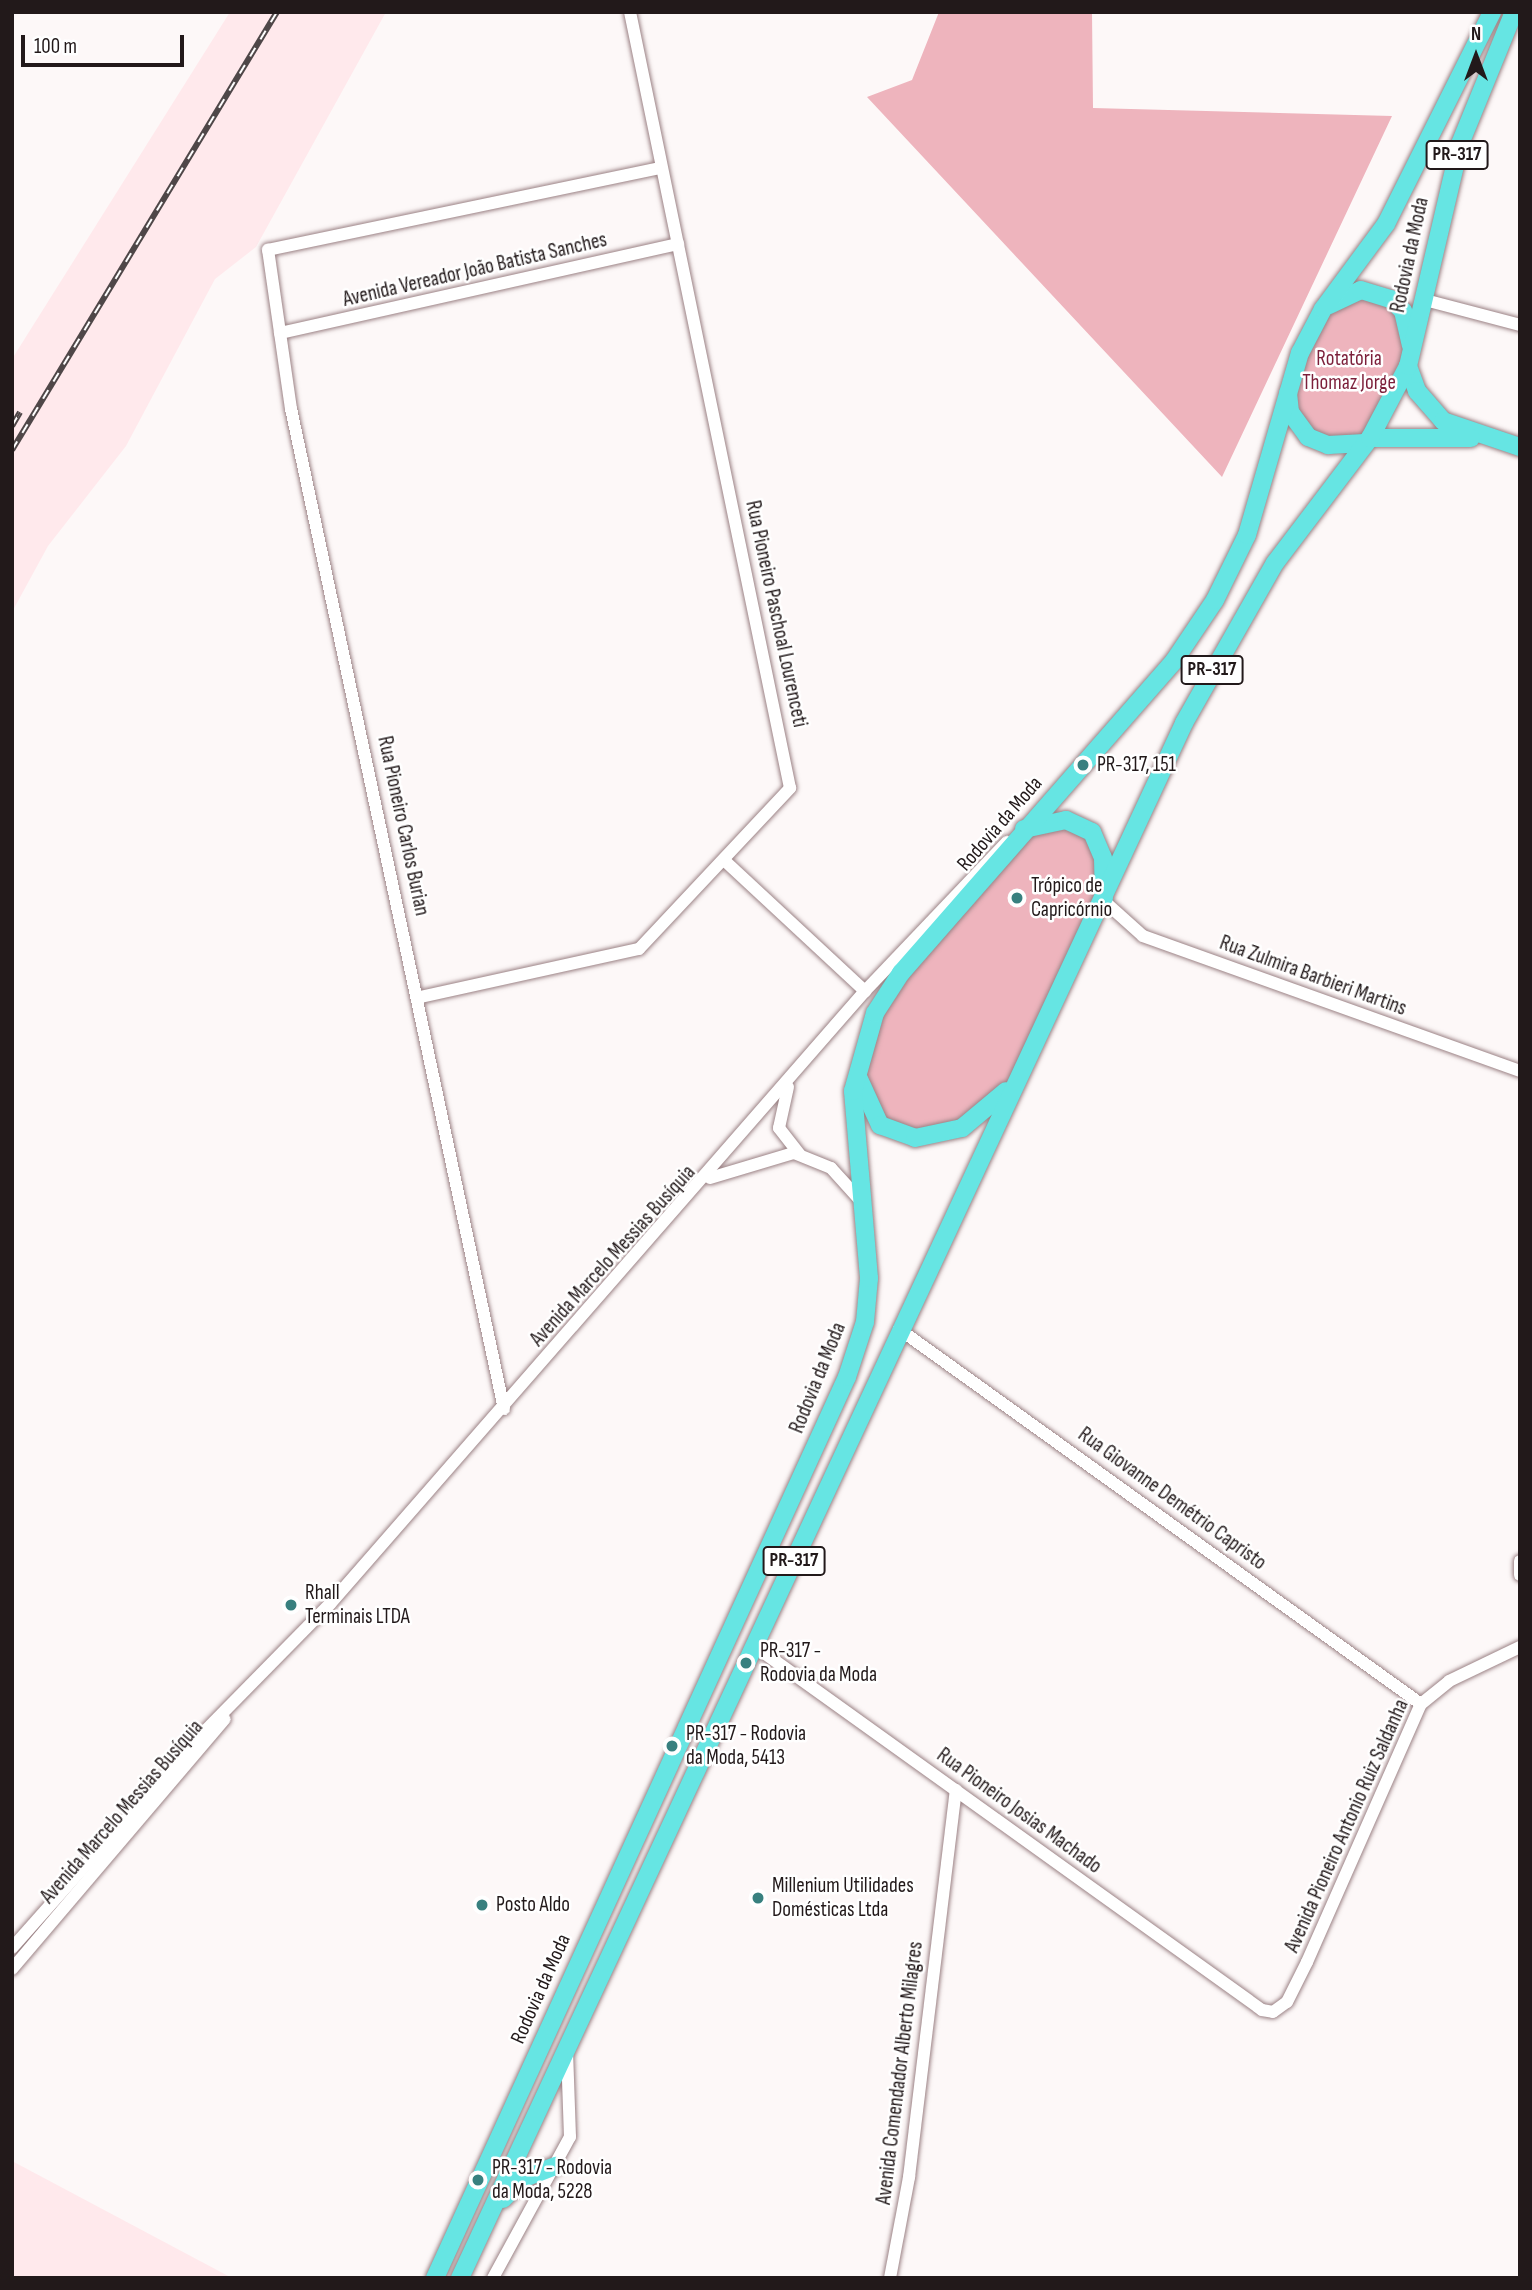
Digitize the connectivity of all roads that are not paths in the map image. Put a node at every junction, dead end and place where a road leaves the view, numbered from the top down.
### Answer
1 (630, 12) edge
2 (1492, 12) edge
3 (1514, 14) edge
4 (660, 168) junction
5 (678, 244) junction
6 (1425, 300) junction
7 (1323, 309) junction
8 (1520, 325) edge
9 (280, 333) junction
10 (1410, 359) junction
11 (1288, 386) junction
12 (1489, 439) junction
13 (1367, 441) junction
14 (1520, 447) edge
15 (1023, 829) junction
16 (726, 862) junction
17 (1104, 901) junction
18 (865, 991) junction
19 (420, 996) junction
20 (856, 1065) junction
21 (1520, 1071) edge
22 (1019, 1075) junction
23 (791, 1080) junction
24 (799, 1154) junction
25 (706, 1180) junction
26 (860, 1200) junction
27 (899, 1329) junction
28 (503, 1409) junction
29 (1520, 1561) edge
30 (1520, 1575) edge
31 (753, 1645) junction
32 (1520, 1647) edge
33 (1421, 1704) junction
34 (956, 1790) junction
35 (121, 1837) junction
36 (12, 1948) edge
37 (12, 1969) edge
38 (1262, 2010) joint
39 (567, 2045) junction
40 (556, 2166) junction
41 (487, 2218) junction
42 (435, 2278) edge
43 (460, 2278) edge
44 (493, 2278) edge
45 (890, 2278) edge

1 - 4 street, Rua Pioneiro Paschoal Lourenceti
2 - 7 highway, Rodovia da Moda / PR-317
3 - 6 highway, Rodovia da Moda / PR-317
4 - 5 street, Rua Pioneiro Paschoal Lourenceti
4 - 9 street, Rua Pioneiro Carlos Burian
5 - 9 street, Avenida Vereador João Batista Sanches
5 - 16 street, Rua Pioneiro Paschoal Lourenceti
6 - 8 street
6 - 10 highway, Rodovia da Moda / PR-317
7 - 10 highway
7 - 11 highway, PR-317
9 - 19 street, Rua Pioneiro Carlos Burian
10 - 12 highway
10 - 13 highway, PR-317
11 - 13 highway
11 - 15 highway, Rodovia da Moda / PR-317
12 - 13 highway
12 - 14 highway
13 - 17 highway, PR-317
15 - 17 highway
15 - 18 street, Avenida Marcelo Messias Busíquia
15 - 20 highway, Rodovia da Moda / PR-317
16 - 18 street
16 - 19 street, Rua Pioneiro Paschoal Lourenceti
17 - 21 street, Rua Zulmira Barbieri Martins
17 - 22 highway, PR-317
18 - 23 street, Avenida Marcelo Messias Busíquia
19 - 28 street, Rua Pioneiro Carlos Burian
20 - 22 highway
20 - 26 highway, Rodovia da Moda / PR-317
22 - 27 highway, PR-317
23 - 24 street
23 - 25 street, Avenida Marcelo Messias Busíquia
24 - 25 street
24 - 26 street
25 - 28 street, Avenida Marcelo Messias Busíquia
26 - 42 highway, Rodovia da Moda / PR-317
27 - 31 highway, PR-317
27 - 33 street, Rua Giovanne Demétrio Capristo
28 - 35 street, Avenida Marcelo Messias Busíquia
29 - 30 street
31 - 34 street, Rua Pioneiro Josias Machado
31 - 39 highway, PR-317
32 - 33 street, Avenida Pioneiro Antonio Ruiz Saldanha
33 - 38 street, Avenida Pioneiro Antonio Ruiz Saldanha
34 - 38 street, Rua Pioneiro Josias Machado
34 - 45 street, Avenida Comendador Alberto Milagres
35 - 36 street, Avenida Marcelo Messias Busíquia
35 - 37 street, Avenida Marcelo Messias Busíquia
39 - 40 street
39 - 41 highway, PR-317
40 - 41 highway
40 - 44 street
41 - 43 highway, PR-317

